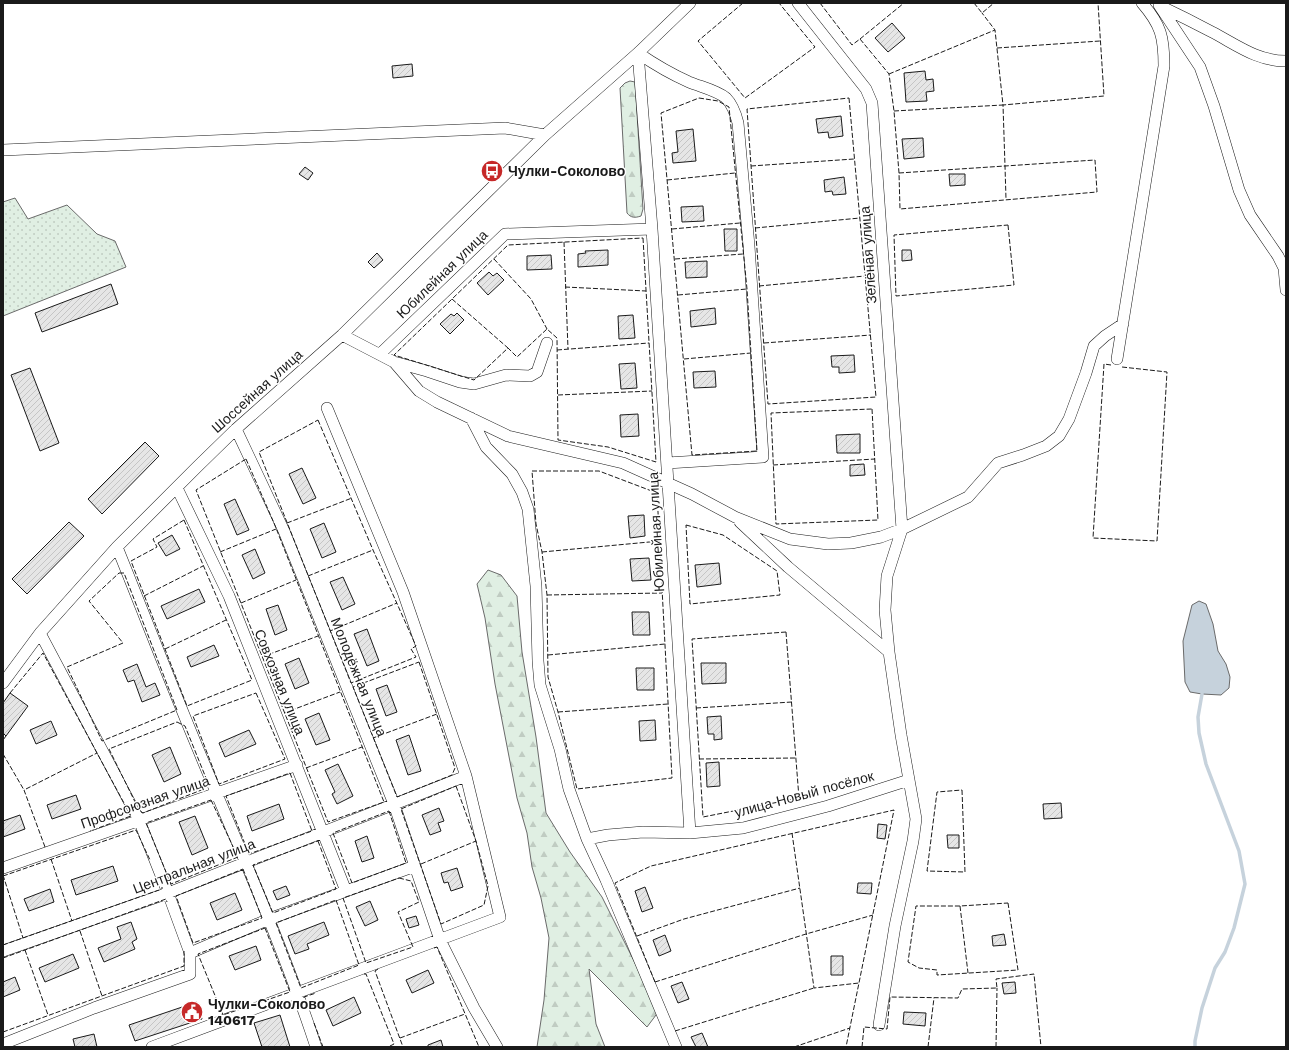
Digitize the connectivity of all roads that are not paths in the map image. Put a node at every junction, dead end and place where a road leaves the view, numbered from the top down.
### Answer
1 (690, 3) edge
2 (798, 3) edge
3 (1142, 3) edge
4 (1154, 4) edge
5 (638, 53) junction
6 (1286, 61) edge
7 (546, 135) junction
8 (3, 150) edge
9 (652, 229) junction
10 (1286, 290) edge
11 (1122, 324) junction
12 (342, 335) junction
13 (547, 343) dead end
14 (380, 354) junction
15 (1117, 359) dead end
16 (394, 362) junction
17 (327, 408) dead end
18 (471, 418) junction
19 (236, 429) junction
20 (667, 463) junction
21 (668, 484) junction
22 (177, 488) junction
23 (735, 517) junction
24 (902, 529) junction
25 (117, 547) junction
26 (40, 633) junction
27 (889, 652) junction
28 (3, 683) edge
29 (296, 765) junction
30 (466, 776) junction
31 (909, 780) junction
32 (216, 792) junction
33 (394, 804) junction
34 (139, 820) junction
35 (323, 832) junction
36 (690, 833) junction
37 (587, 839) junction
38 (246, 862) junction
39 (415, 866) junction
40 (3, 868) edge
41 (346, 891) junction
42 (168, 893) junction
43 (269, 919) junction
44 (440, 940) junction
45 (3, 951) edge
46 (190, 953) junction
47 (298, 993) junction
48 (879, 1025) dead end
49 (3, 1044) edge
50 (152, 1047) edge
51 (316, 1047) edge
52 (497, 1047) edge
53 (676, 1047) edge

1 - 5 street, Шоссейная улица
2 - 24 street, Зелёная улица
3 - 11 street
4 - 6 street
4 - 10 street
5 - 7 street, Шоссейная улица
5 - 9 street, Юбилейная улица
5 - 20 street
7 - 8 street
7 - 12 street, Шоссейная улица
9 - 14 street, Юбилейная улица
9 - 20 street, Юбилейная улица
11 - 15 street
11 - 24 street
12 - 14 street
12 - 19 street, Шоссейная улица
13 - 16 street
14 - 16 street
16 - 18 street
17 - 30 street
18 - 21 street
18 - 37 street
19 - 22 street, Шоссейная улица
19 - 33 street, Молодёжная улица
20 - 21 street, Юбилейная улица
21 - 23 street
21 - 36 street, Юбилейная улица
22 - 25 street, Шоссейная улица
22 - 29 street, Совхозная улица
23 - 24 street
23 - 27 street
24 - 27 street
25 - 26 street, Шоссейная улица
25 - 32 street
26 - 28 street, Шоссейная улица
26 - 34 street
27 - 31 street
29 - 32 street, Профсоюзная улица
29 - 35 street, Совхозная улица
30 - 33 street, Центральная улица
30 - 44 street
31 - 36 street, улица Новый посёлок
31 - 48 street
32 - 34 street, Профсоюзная улица
32 - 38 street
33 - 35 street, Центральная улица
33 - 39 street, Молодёжная улица
34 - 40 street, Профсоюзная улица
34 - 42 street
35 - 38 street, Центральная улица
35 - 41 street, Совхозная улица
36 - 37 street, улица Новый посёлок
37 - 53 street
38 - 42 street, Центральная улица
38 - 43 street
39 - 41 street
39 - 44 street, Молодёжная улица
41 - 43 street
42 - 45 street, Центральная улица
42 - 46 street
43 - 46 street
43 - 47 street
44 - 47 street
44 - 52 street, Молодёжная улица
46 - 49 street
47 - 50 street
47 - 51 street

